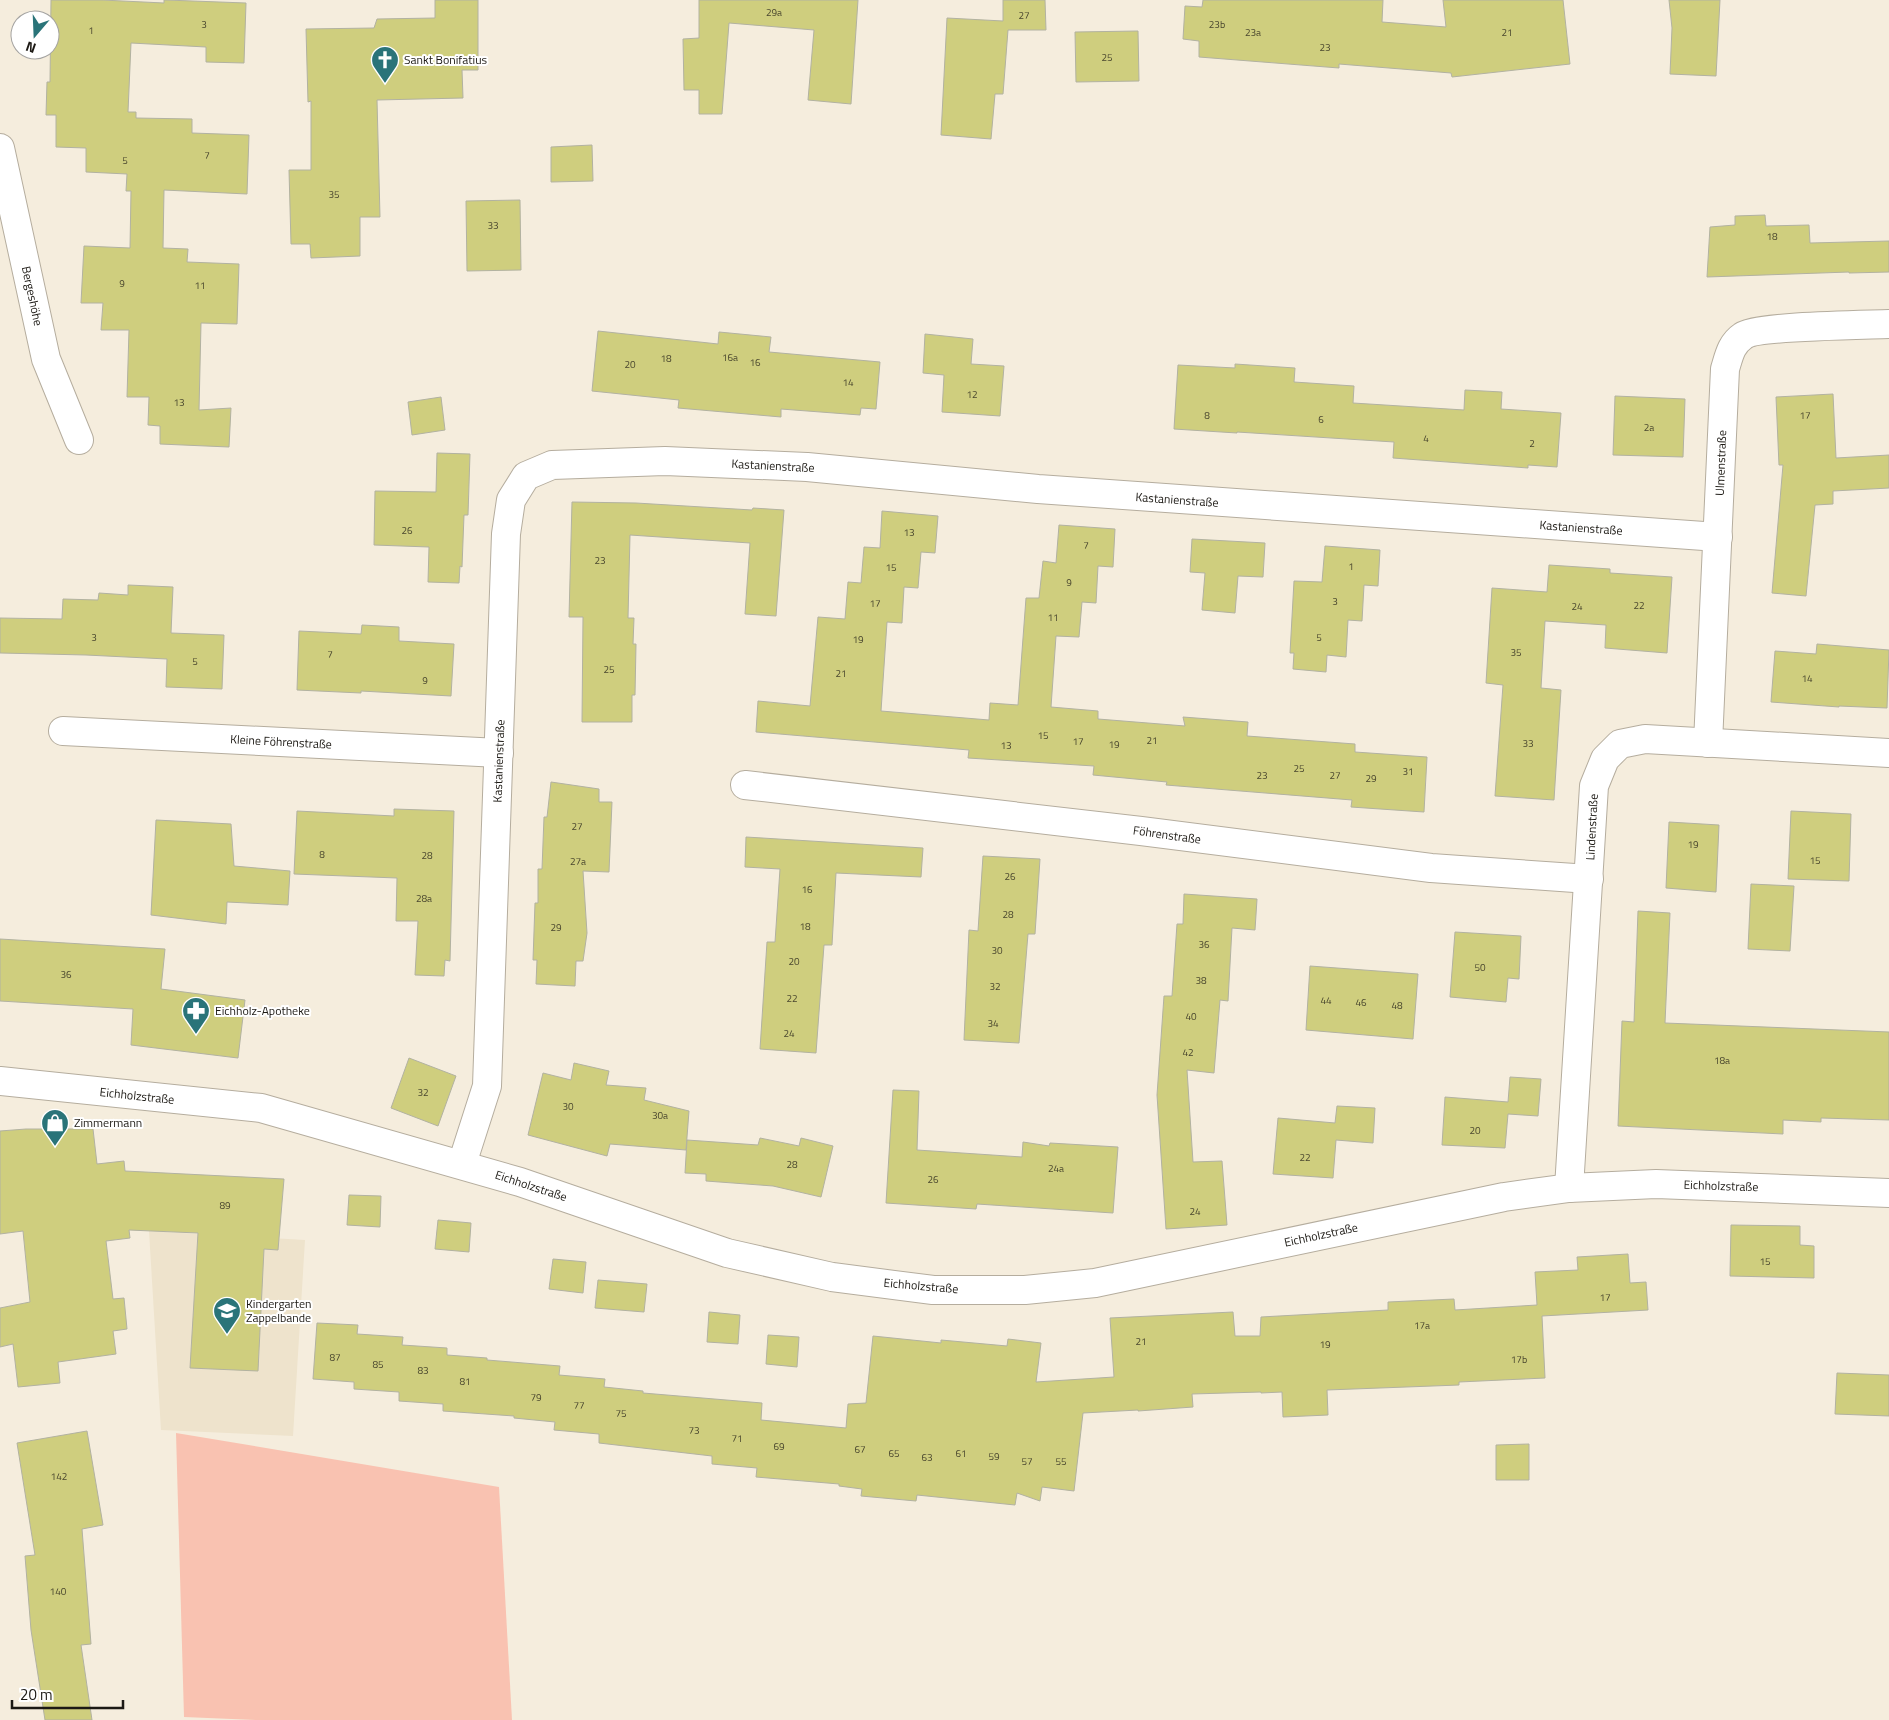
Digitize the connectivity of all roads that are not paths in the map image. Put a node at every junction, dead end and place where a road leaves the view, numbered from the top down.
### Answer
1 (0, 148) edge
2 (1889, 324) edge
3 (79, 440) dead end
4 (1718, 537) junction
5 (63, 731) dead end
6 (1708, 743) junction
7 (499, 753) junction
8 (1889, 753) edge
9 (745, 785) dead end
10 (1589, 879) junction
11 (0, 1081) edge
12 (462, 1164) junction
13 (1568, 1188) junction
14 (1889, 1193) edge

1 - 3 street, Bergeshöhe
2 - 4 street, Ulmenstraße
4 - 6 street, Ulmenstraße
4 - 7 street, Kastanienstraße
5 - 7 street, Kleine Föhrenstraße
6 - 8 street, Lindenstraße
6 - 10 street, Lindenstraße
7 - 12 street, Kastanienstraße
9 - 10 street, Föhrenstraße
10 - 13 street, Lindenstraße
11 - 12 street, Eichholzstraße
12 - 13 street, Eichholzstraße
13 - 14 street, Eichholzstraße

